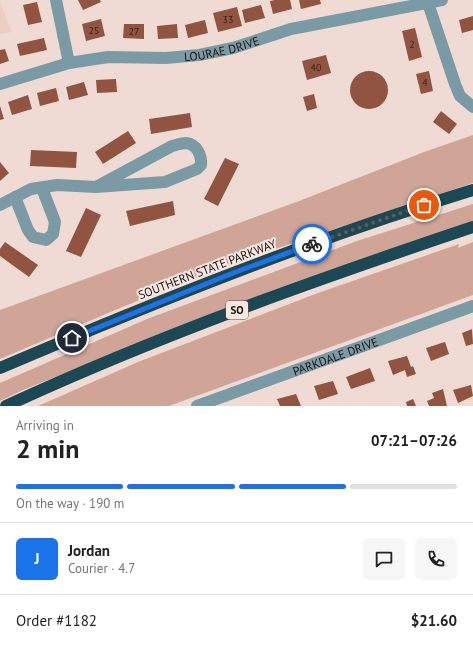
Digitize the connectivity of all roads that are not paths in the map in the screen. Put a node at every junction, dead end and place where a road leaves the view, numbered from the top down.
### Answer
1 (56, 0) edge
2 (442, 0) edge
3 (428, 3) junction
4 (69, 63) junction
5 (0, 84) edge
6 (473, 107) edge
7 (96, 187) junction
8 (42, 188) junction
9 (473, 190) edge
10 (15, 197) junction
11 (0, 205) edge
12 (473, 227) edge
13 (473, 306) edge
14 (0, 368) edge
15 (6, 406) edge
16 (197, 406) edge

1 - 4 street
2 - 3 street, LOURAE DRIVE
3 - 4 street, LOURAE DRIVE
3 - 6 street
4 - 5 street, LOURAE DRIVE
7 - 7 street
7 - 8 street
8 - 10 street
8 - 10 street
9 - 14 highway, SOUTHERN STATE PARKWAY
10 - 11 street
12 - 15 highway, SO
13 - 16 street, PARKDALE DRIVE

